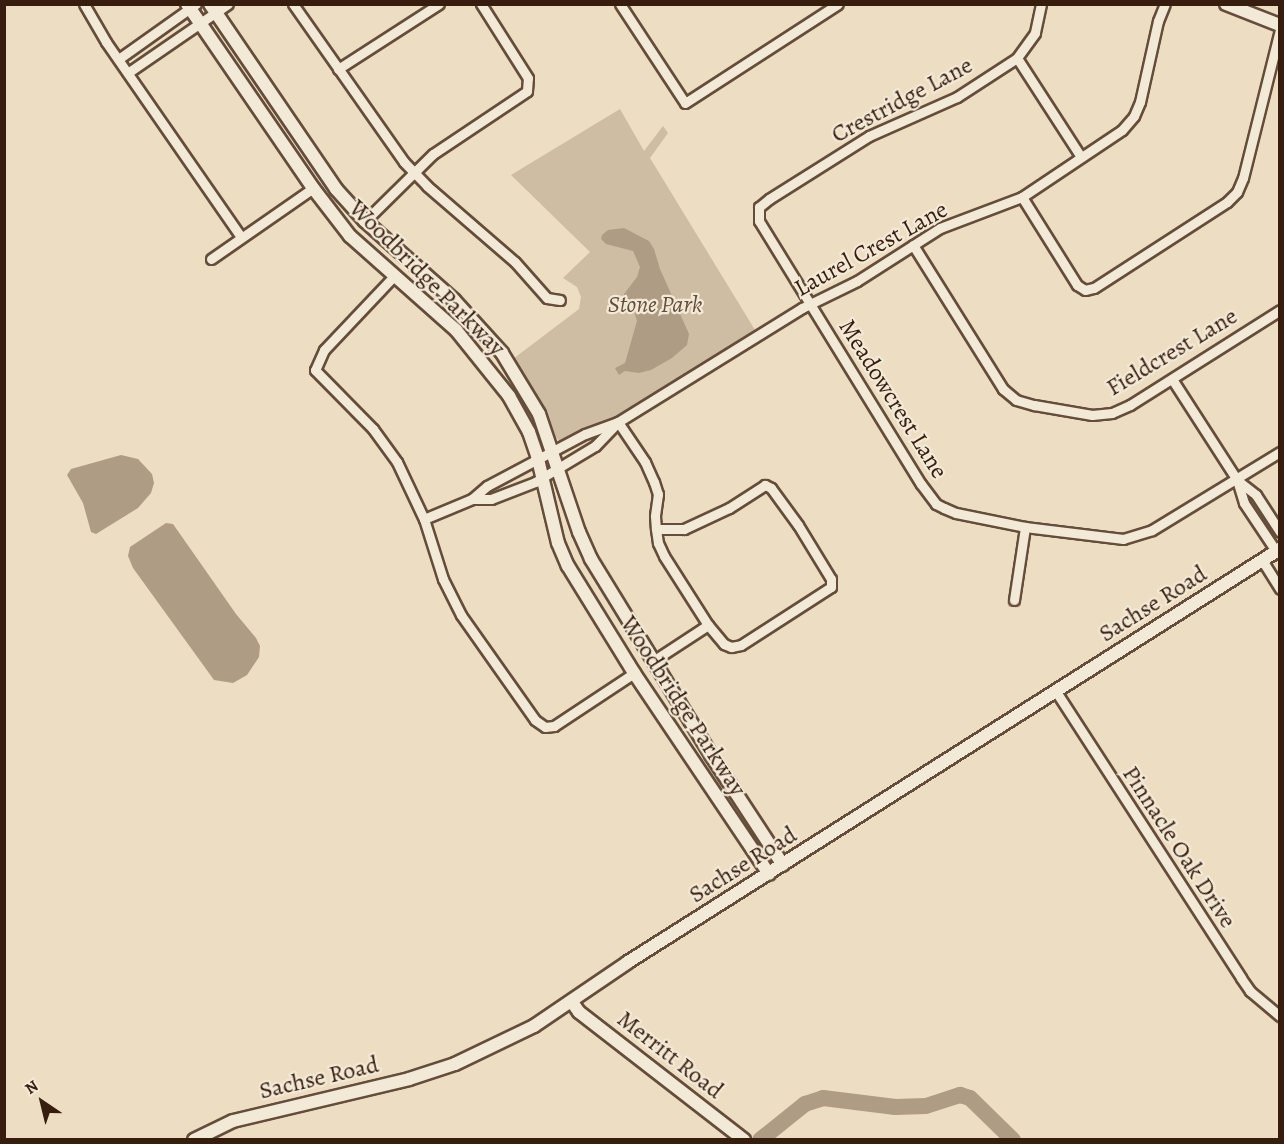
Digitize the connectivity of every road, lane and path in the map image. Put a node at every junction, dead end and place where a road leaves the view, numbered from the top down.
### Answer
1 (84, 4) edge
2 (228, 4) edge
3 (293, 4) edge
4 (439, 4) edge
5 (481, 4) edge
6 (620, 4) edge
7 (838, 4) edge
8 (1041, 4) edge
9 (1166, 4) edge
10 (1226, 4) edge
11 (191, 6) edge
12 (213, 9) edge
13 (198, 23) junction
14 (1280, 25) edge
15 (1280, 30) edge
16 (120, 58) junction
17 (1017, 58) junction
18 (338, 69) junction
19 (129, 72) junction
20 (1081, 157) junction
21 (415, 173) junction
22 (312, 188) junction
23 (1022, 197) junction
24 (758, 212) joint
25 (365, 221) junction
26 (242, 237) junction
27 (912, 245) junction
28 (211, 259) dead end
29 (394, 276) junction
30 (560, 300) dead end
31 (810, 304) junction
32 (1280, 310) edge
33 (1172, 379) junction
34 (618, 422) junction
35 (553, 452) junction
36 (1280, 452) edge
37 (539, 461) junction
38 (558, 468) junction
39 (543, 478) junction
40 (1237, 480) junction
41 (472, 499) junction
42 (424, 519) junction
43 (1025, 527) junction
44 (656, 529) junction
45 (1280, 532) edge
46 (1278, 550) edge
47 (1262, 560) junction
48 (1280, 589) edge
49 (1014, 600) dead end
50 (708, 625) junction
51 (653, 661) junction
52 (634, 673) junction
53 (1055, 690) junction
54 (783, 865) junction
55 (769, 874) junction
56 (572, 1002) junction
57 (1280, 1016) edge
58 (194, 1140) edge
59 (744, 1140) edge

1 - 16 street
2 - 12 street
3 - 18 street
4 - 18 street
5 - 21 street
6 - 7 street
8 - 17 street, Crestridge Lane
9 - 20 street, Laurel Crest Lane
10 - 14 main road
11 - 13 main road, Woodbridge Parkway
11 - 16 street
12 - 13 street
12 - 25 main road, Woodbridge Parkway
13 - 19 street
13 - 22 main road, Woodbridge Parkway
15 - 23 street
16 - 19 street
17 - 20 street
17 - 24 street, Crestridge Lane
18 - 21 street
19 - 26 street
20 - 23 street, Laurel Crest Lane
21 - 25 street
21 - 30 street
22 - 26 street
22 - 29 main road, Woodbridge Parkway
23 - 27 street, Laurel Crest Lane
24 - 31 street, Meadowcrest Lane
25 - 35 main road, Woodbridge Parkway
26 - 28 street
27 - 31 street, Laurel Crest Lane
27 - 33 street, Fieldcrest Lane
29 - 37 main road, Woodbridge Parkway
29 - 42 street
31 - 34 street, Laurel Crest Lane
31 - 43 street, Meadowcrest Lane
32 - 33 street, Fieldcrest Lane
33 - 40 street
34 - 35 street, Laurel Crest Lane
34 - 38 street, Laurel Crest Lane
34 - 44 street
35 - 37 street, Laurel Crest Lane
35 - 38 main road, Woodbridge Parkway
36 - 40 street, Meadowcrest Lane
37 - 39 main road, Woodbridge Parkway
37 - 41 street, Laurel Crest Lane
38 - 39 street, Laurel Crest Lane
38 - 51 main road, Woodbridge Parkway
39 - 41 street, Laurel Crest Lane
39 - 52 main road, Woodbridge Parkway
40 - 43 street, Meadowcrest Lane
40 - 45 street
40 - 46 street
41 - 42 street
42 - 52 street
43 - 49 street
44 - 50 street
44 - 50 street
46 - 47 main road, Sachse Road
47 - 48 street
47 - 53 main road, Sachse Road
50 - 51 street
51 - 54 main road, Woodbridge Parkway
52 - 55 main road, Woodbridge Parkway
53 - 54 main road, Sachse Road
53 - 57 street, Pinnacle Oak Drive
54 - 55 main road, Sachse Road
55 - 56 main road, Sachse Road
56 - 58 main road, Sachse Road
56 - 59 main road, Merritt Road

